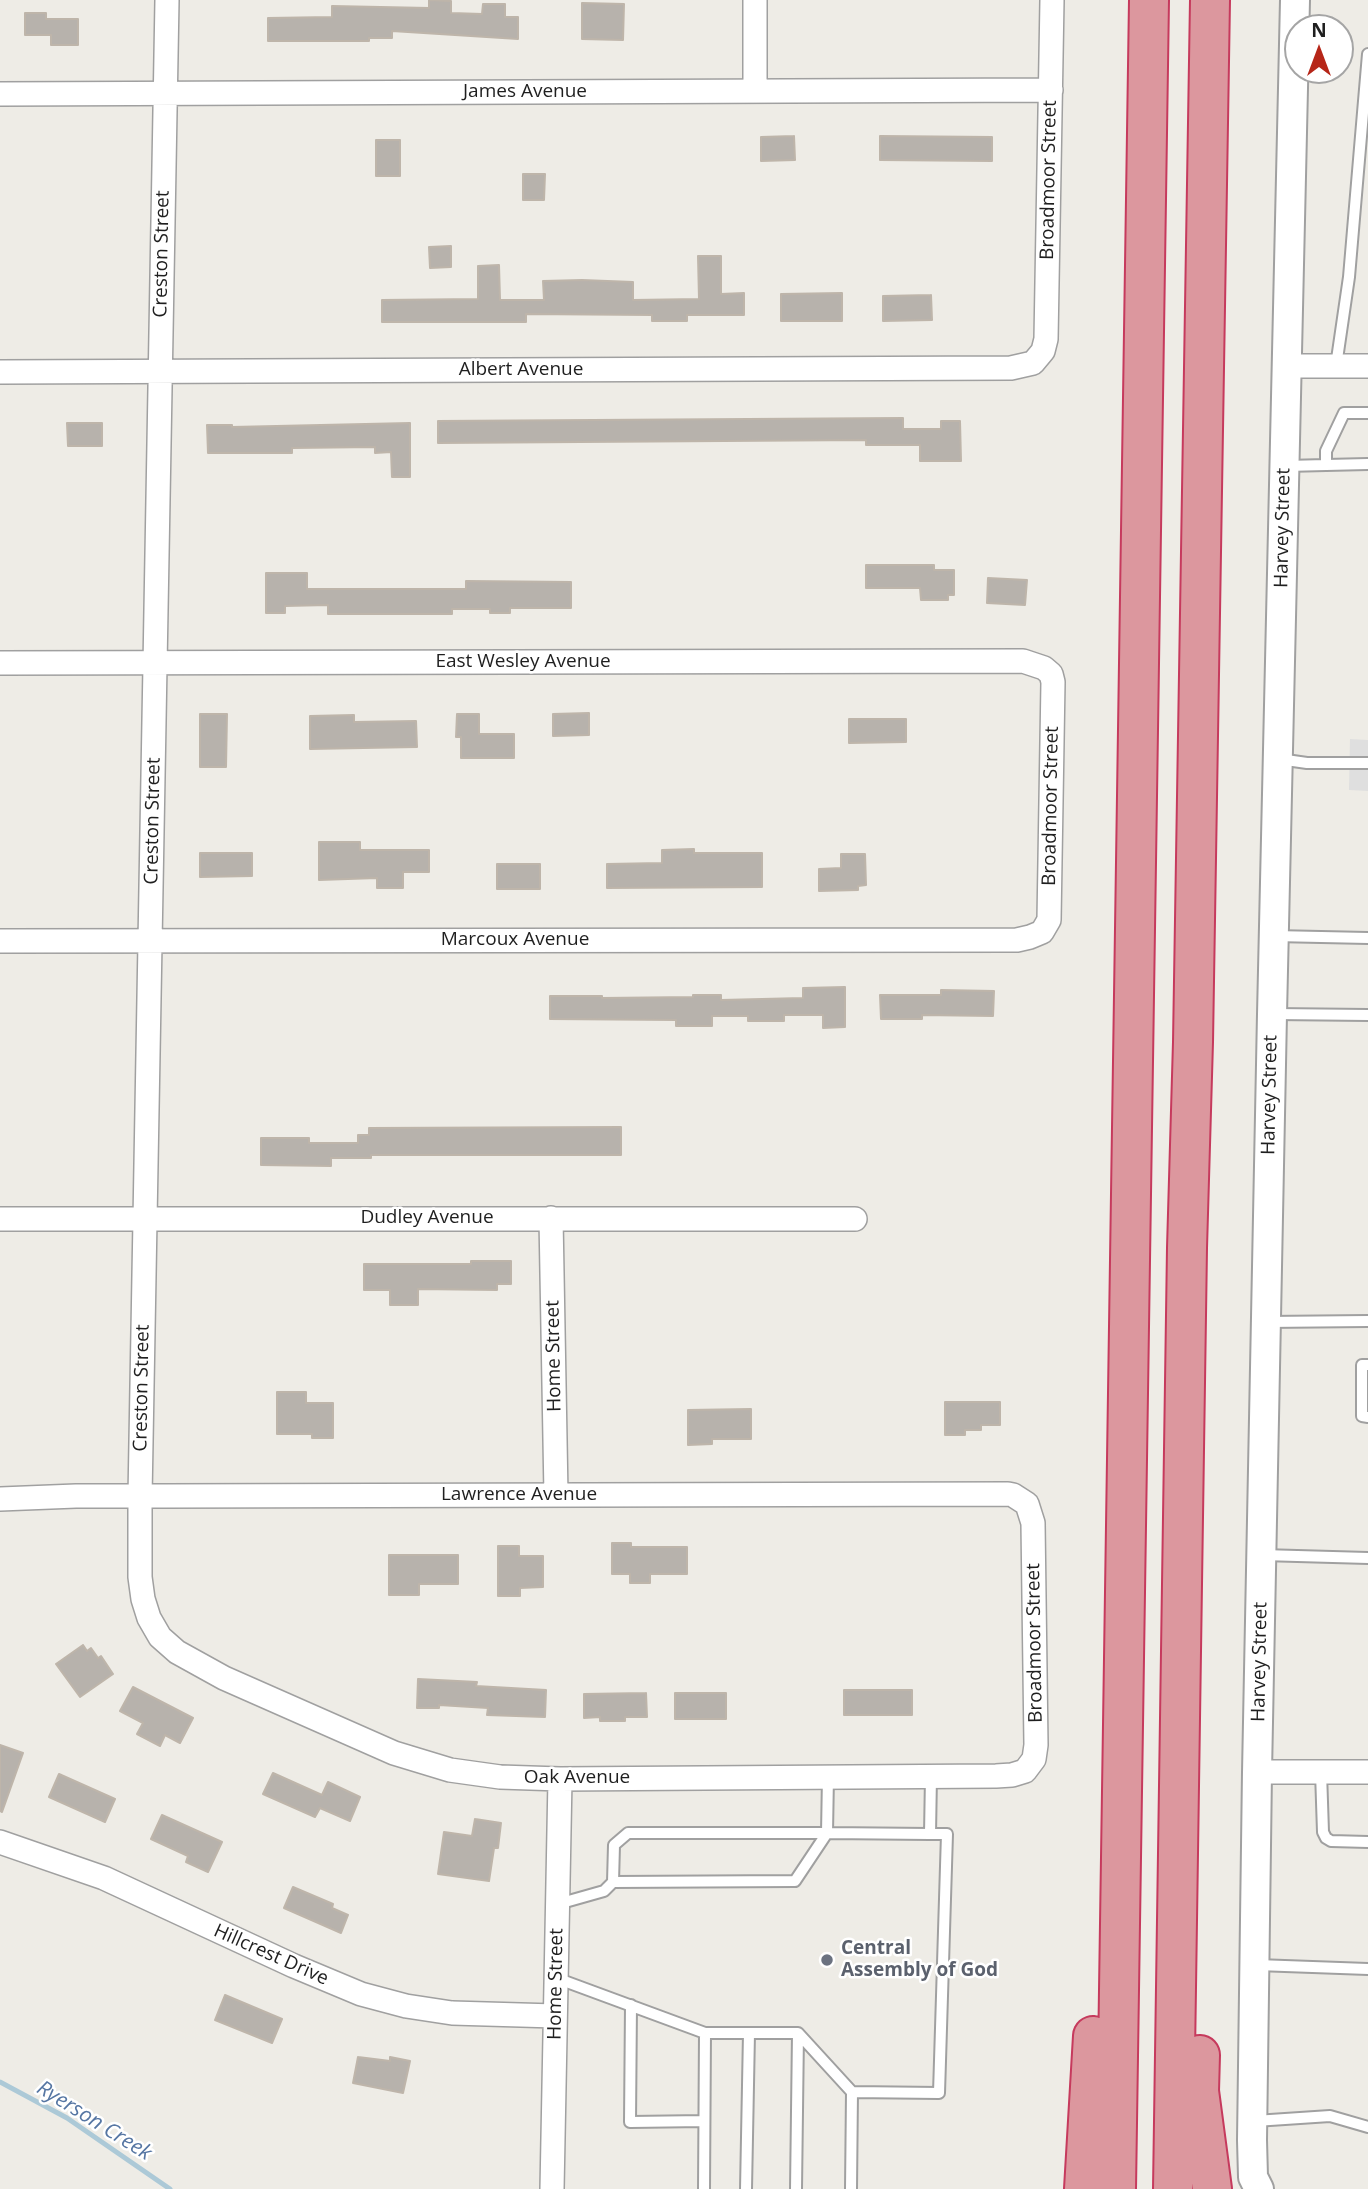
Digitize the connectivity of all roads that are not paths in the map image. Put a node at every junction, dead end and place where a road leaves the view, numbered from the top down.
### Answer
1 (167, 0) edge
2 (755, 0) edge
3 (1052, 0) edge
4 (1149, 0) edge
5 (1210, 0) edge
6 (1295, 0) edge
7 (1368, 54) edge
8 (1051, 90) junction
9 (755, 91) junction
10 (165, 93) junction
11 (0, 94) edge
12 (1039, 359) joint
13 (1286, 366) junction
14 (1336, 366) junction
15 (1368, 366) edge
16 (161, 371) junction
17 (0, 372) edge
18 (1368, 413) edge
19 (1368, 464) edge
20 (1326, 465) junction
21 (1283, 466) junction
22 (0, 663) edge
23 (155, 663) junction
24 (1044, 668) joint
25 (1279, 758) junction
26 (1368, 763) edge
27 (1274, 936) junction
28 (1030, 937) joint
29 (1368, 938) edge
30 (0, 941) edge
31 (152, 941) junction
32 (1272, 1014) junction
33 (1368, 1015) edge
34 (551, 1217) junction
35 (145, 1218) junction
36 (0, 1219) edge
37 (855, 1219) dead end
38 (1368, 1321) edge
39 (1266, 1322) junction
40 (1368, 1365) edge
41 (1368, 1417) edge
42 (1126, 1492) junction
43 (556, 1495) junction
44 (140, 1496) junction
45 (0, 1499) edge
46 (1031, 1511) joint
47 (1184, 1521) junction
48 (1262, 1555) junction
49 (1368, 1558) edge
50 (160, 1637) joint
51 (1025, 1771) joint
52 (1258, 1772) junction
53 (1321, 1772) junction
54 (1368, 1772) edge
55 (828, 1776) junction
56 (931, 1776) junction
57 (560, 1779) junction
58 (827, 1833) junction
59 (930, 1834) junction
60 (0, 1842) edge
61 (1368, 1842) edge
62 (613, 1882) junction
63 (558, 1905) junction
64 (1254, 1965) junction
65 (1368, 1969) edge
66 (556, 1979) junction
67 (631, 2005) junction
68 (555, 2016) junction
69 (705, 2033) junction
70 (749, 2033) junction
71 (798, 2034) junction
72 (852, 2092) junction
73 (705, 2121) junction
74 (1252, 2121) junction
75 (1368, 2127) edge
76 (552, 2189) edge
77 (704, 2189) edge
78 (746, 2189) edge
79 (796, 2189) edge
80 (851, 2189) edge
81 (1084, 2189) edge
82 (1115, 2189) edge
83 (1173, 2189) edge
84 (1212, 2189) edge
85 (1259, 2189) edge

1 - 10 street, Creston Street
2 - 9 street
3 - 8 street, Broadmoor Street
4 - 42 highway
5 - 47 highway
6 - 13 street, Harvey Street
7 - 14 lane
8 - 9 street, James Avenue
8 - 12 street, Broadmoor Street
9 - 10 street, James Avenue
10 - 11 street, James Avenue
10 - 16 street, Creston Street
12 - 16 street, Albert Avenue
13 - 14 street
13 - 21 street, Harvey Street
14 - 15 street
16 - 17 street, Albert Avenue
16 - 23 street, Creston Street
18 - 20 lane
19 - 20 lane
20 - 21 lane
21 - 25 street, Harvey Street
22 - 23 street, East Wesley Avenue
23 - 24 street, East Wesley Avenue
23 - 31 street, Creston Street
24 - 28 street, Broadmoor Street
25 - 26 lane
25 - 27 street, Harvey Street
27 - 29 lane
27 - 32 street, Harvey Street
28 - 31 street, Marcoux Avenue
30 - 31 street, Marcoux Avenue
31 - 35 street, Creston Street
32 - 33 lane
32 - 39 street, Harvey Street
34 - 35 street, Dudley Avenue
34 - 37 street, Dudley Avenue
34 - 43 street, Home Street
35 - 36 street, Dudley Avenue
35 - 44 street, Creston Street
38 - 39 lane
39 - 48 street, Harvey Street
40 - 41 lane
42 - 81 highway
42 - 82 highway
43 - 44 street, Lawrence Avenue
43 - 46 street, Lawrence Avenue
44 - 45 street, Lawrence Avenue
44 - 50 street, Creston Street
46 - 51 street, Broadmoor Street
47 - 83 highway
47 - 84 highway
48 - 49 lane
48 - 52 street, Harvey Street
50 - 57 street, Oak Avenue
51 - 56 street, Oak Avenue
52 - 53 street
52 - 64 street, Harvey Street
53 - 54 street
53 - 61 lane
55 - 56 street, Oak Avenue
55 - 57 street, Oak Avenue
55 - 58 lane
56 - 59 lane
57 - 63 street, Home Street
58 - 59 lane
58 - 62 lane
58 - 62 lane
59 - 72 lane
60 - 68 street, Hillcrest Drive
62 - 63 lane
63 - 66 street, Home Street
64 - 65 lane
64 - 74 street, Harvey Street
66 - 67 lane
66 - 68 street, Home Street
67 - 69 lane
67 - 73 lane
68 - 76 street, Home Street
69 - 70 lane
69 - 73 lane
70 - 71 lane
70 - 78 lane
71 - 72 lane
71 - 79 lane
72 - 80 lane
73 - 77 lane
74 - 75 lane
74 - 85 street, Harvey Street

